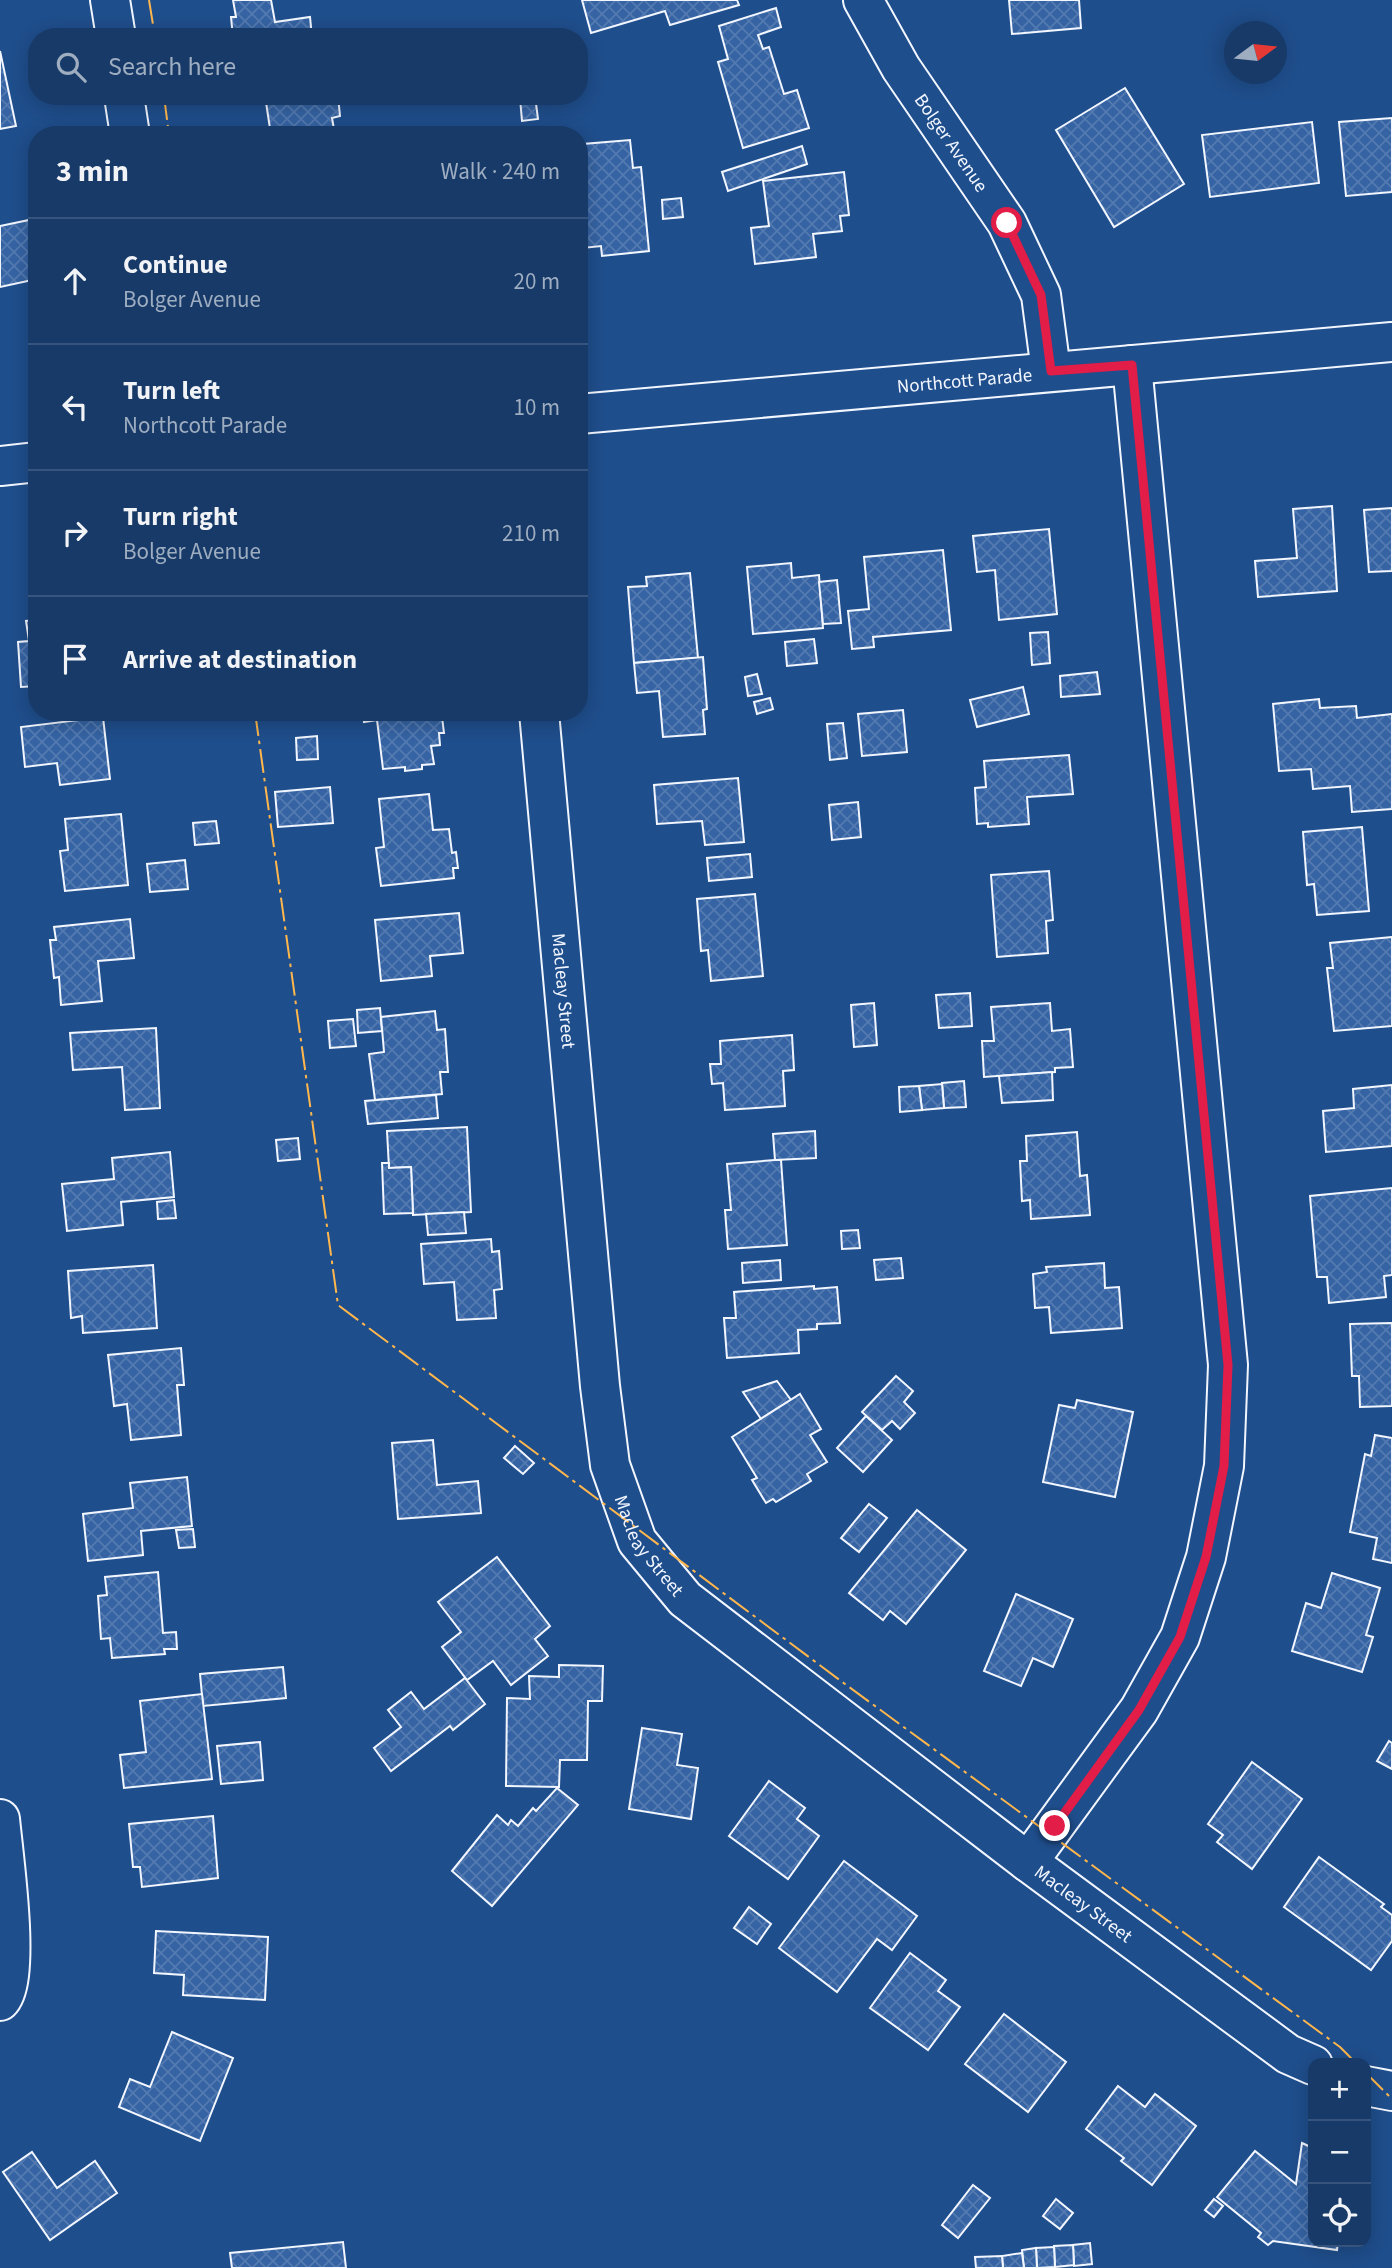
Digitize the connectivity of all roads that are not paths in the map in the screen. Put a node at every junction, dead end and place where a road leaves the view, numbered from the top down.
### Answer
1 (110, 0) edge
2 (863, 0) edge
3 (115, 28) edge
4 (125, 105) edge
5 (129, 126) edge
6 (1392, 342) edge
7 (1132, 365) junction
8 (1051, 371) junction
9 (588, 413) edge
10 (28, 463) edge
11 (0, 466) edge
12 (540, 721) edge
13 (0, 1819) edge
14 (1028, 1862) junction
15 (0, 2001) edge
16 (1308, 2063) edge
17 (1371, 2087) edge
18 (1392, 2091) edge

1 - 3 street
2 - 8 street, Bolger Avenue
4 - 5 street
6 - 7 street, Northcott Parade
7 - 8 street, Northcott Parade
7 - 14 street
8 - 9 street, Northcott Parade
10 - 11 street
12 - 14 street, Macleay Street
13 - 15 street
14 - 16 street, Macleay Street
17 - 18 street

